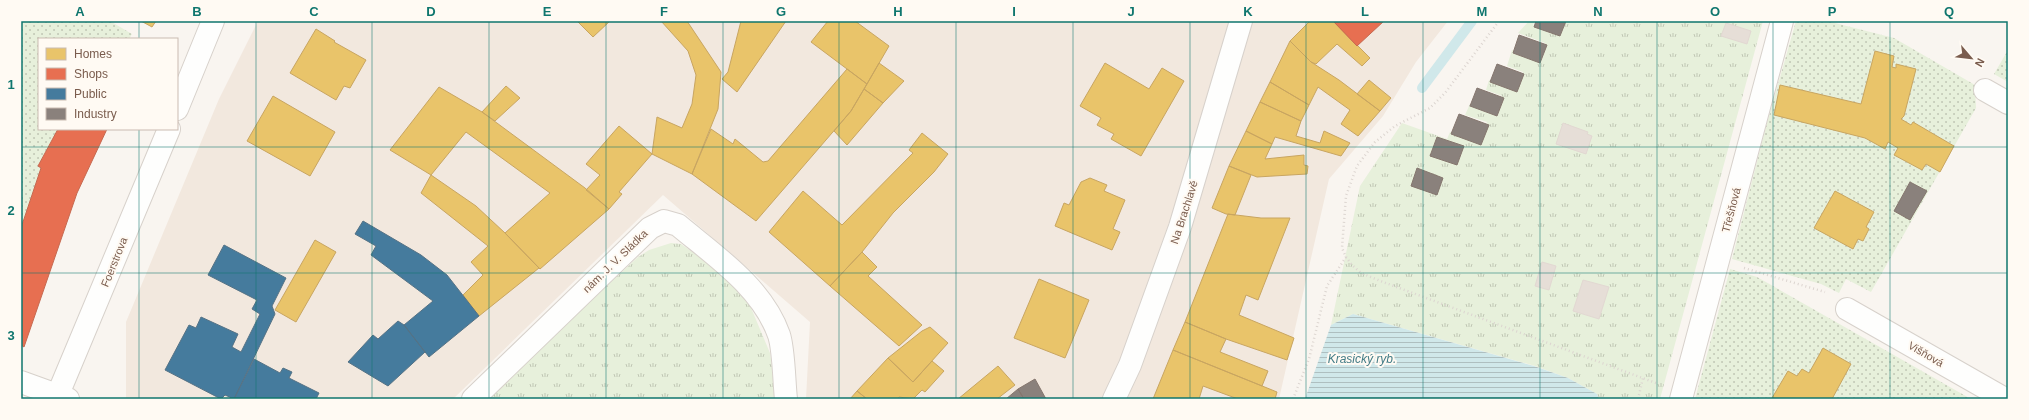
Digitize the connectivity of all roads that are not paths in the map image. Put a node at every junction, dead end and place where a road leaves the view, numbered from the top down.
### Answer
1 (213, 21) edge
2 (1241, 21) edge
3 (1782, 21) edge
4 (1985, 90) dead end
5 (2008, 103) edge
6 (178, 107) edge
7 (169, 130) edge
8 (1848, 309) road end
9 (21, 382) edge
10 (1682, 396) edge
11 (61, 397) edge
12 (473, 399) edge
13 (786, 399) edge
14 (1114, 399) edge
15 (2005, 399) edge

1 - 6 street
2 - 14 street, Na Brachlavě
3 - 10 street, Třešňová
4 - 5 street
7 - 11 street, Foerstrova
8 - 15 street, Višňová
9 - 11 street
12 - 13 street, nám. J. V. Sládka

